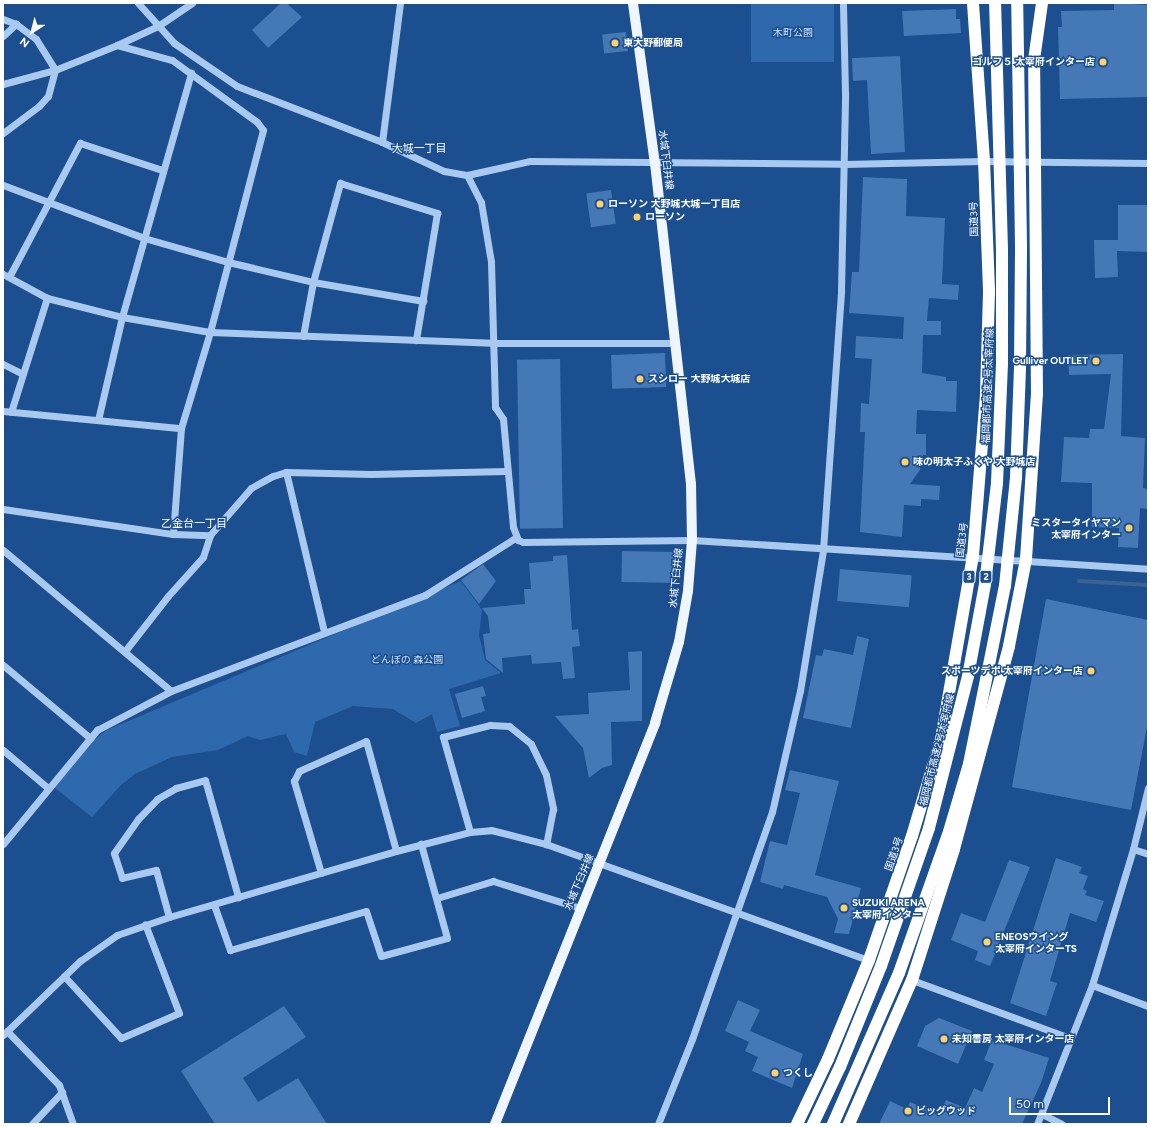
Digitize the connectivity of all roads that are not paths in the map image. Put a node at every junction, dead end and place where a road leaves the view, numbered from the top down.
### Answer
1 (138, 3) edge
2 (192, 3) edge
3 (400, 3) edge
4 (633, 3) edge
5 (843, 3) edge
6 (973, 3) edge
7 (995, 3) edge
8 (1017, 3) edge
9 (1034, 3) edge
10 (1042, 3) edge
11 (3, 19) edge
12 (16, 24) junction
13 (158, 26) junction
14 (3, 36) edge
15 (117, 45) junction
16 (1034, 60) junction
17 (54, 70) junction
18 (191, 73) junction
19 (3, 84) edge
20 (3, 133) edge
21 (382, 142) junction
22 (984, 161) junction
23 (1035, 161) junction
24 (1148, 162) edge
25 (655, 164) junction
26 (843, 164) junction
27 (162, 170) junction
28 (467, 175) junction
29 (3, 185) edge
30 (48, 203) junction
31 (144, 238) junction
32 (228, 262) junction
33 (6, 276) edge
34 (313, 282) junction
35 (47, 298) junction
36 (423, 301) junction
37 (122, 317) junction
38 (210, 332) junction
39 (303, 336) junction
40 (416, 340) junction
41 (675, 343) junction
42 (492, 344) junction
43 (3, 364) edge
44 (23, 374) junction
45 (3, 411) edge
46 (11, 412) junction
47 (98, 420) junction
48 (181, 428) junction
49 (507, 471) junction
50 (286, 472) junction
51 (3, 509) edge
52 (173, 534) junction
53 (210, 535) junction
54 (515, 538) junction
55 (692, 540) junction
56 (3, 550) edge
57 (823, 550) junction
58 (973, 556) junction
59 (1026, 559) junction
60 (1148, 569) edge
61 (324, 632) junction
62 (125, 651) junction
63 (3, 665) edge
64 (171, 691) junction
65 (90, 738) junction
66 (3, 750) edge
67 (48, 788) junction
68 (1148, 788) edge
69 (470, 832) junction
70 (5, 838) edge
71 (421, 844) junction
72 (546, 844) junction
73 (1133, 850) junction
74 (396, 851) junction
75 (1148, 854) edge
76 (600, 864) junction
77 (321, 873) junction
78 (238, 897) junction
79 (437, 898) junction
80 (214, 905) junction
81 (580, 908) junction
82 (738, 912) junction
83 (169, 917) junction
84 (145, 924) junction
85 (869, 960) junction
86 (64, 976) junction
87 (912, 980) junction
88 (1092, 985) junction
89 (1148, 1006) edge
90 (5, 1033) edge
91 (1070, 1038) junction
92 (62, 1092) junction
93 (1042, 1114) junction
94 (32, 1124) edge
95 (73, 1124) edge
96 (495, 1124) edge
97 (658, 1124) edge
98 (796, 1124) edge
99 (813, 1124) edge
100 (833, 1124) edge
101 (849, 1124) edge
102 (1037, 1124) edge
103 (1062, 1124) edge

1 - 13 street
2 - 13 street
3 - 21 street
4 - 25 main road, 水城下臼井線
5 - 26 street
6 - 22 highway, 国道3号 / 3
7 - 99 highway, 福岡都市高速2号太宰府線 / 2
8 - 100 highway, 2
9 - 16 highway
10 - 16 highway
11 - 12 street
12 - 14 street
12 - 17 street
13 - 15 street
13 - 21 street
15 - 17 street
15 - 18 street
16 - 23 highway
17 - 19 street
17 - 20 street
18 - 27 street
18 - 32 street
21 - 28 street
22 - 23 street
22 - 26 street
22 - 58 highway, 国道3号 / 3
23 - 24 street
23 - 59 highway
25 - 26 street
25 - 28 street
25 - 41 main road, 水城下臼井線
26 - 57 street
27 - 30 street
27 - 31 street
28 - 42 street
29 - 30 street
30 - 31 street
30 - 33 street
31 - 32 street
31 - 37 street
32 - 34 street
32 - 38 street
33 - 35 street
34 - 36 street
34 - 36 street
34 - 39 street
35 - 37 street
35 - 44 street
36 - 40 street
37 - 38 street
37 - 47 street
38 - 39 street
38 - 48 street
39 - 40 street
40 - 42 street
41 - 42 street
41 - 55 main road, 水城下臼井線
42 - 49 street
43 - 44 street
44 - 46 street
45 - 46 street
46 - 47 street
47 - 48 street
48 - 52 street
49 - 50 street
49 - 54 street
50 - 53 street
50 - 61 street
51 - 52 street
52 - 53 street
53 - 62 street
54 - 55 street
54 - 61 street
55 - 57 street
55 - 76 main road, 水城下臼井線
56 - 62 street
57 - 58 street
57 - 82 street
58 - 59 street
58 - 85 highway, 国道3号 / 3
59 - 60 street
59 - 87 highway
61 - 64 street
62 - 64 street
63 - 65 street
64 - 65 street
65 - 67 street
66 - 67 street
67 - 70 street
68 - 73 street
69 - 71 street
69 - 72 street
69 - 72 street
71 - 74 street
71 - 79 street
72 - 76 street
73 - 75 street
73 - 88 street
74 - 77 street
74 - 77 street
76 - 81 main road, 水城下臼井線
76 - 82 street
77 - 78 street
78 - 80 street
78 - 83 street
79 - 80 street
79 - 81 street
80 - 83 street
81 - 96 main road, 水城下臼井線
82 - 85 street
82 - 97 street
83 - 84 street
84 - 86 street
84 - 86 street
85 - 98 highway, 国道3号 / 3
86 - 90 street
87 - 91 street
87 - 101 highway
88 - 89 street
88 - 91 street
90 - 92 street
91 - 93 street
92 - 94 street
92 - 95 street
93 - 102 street
93 - 103 street

